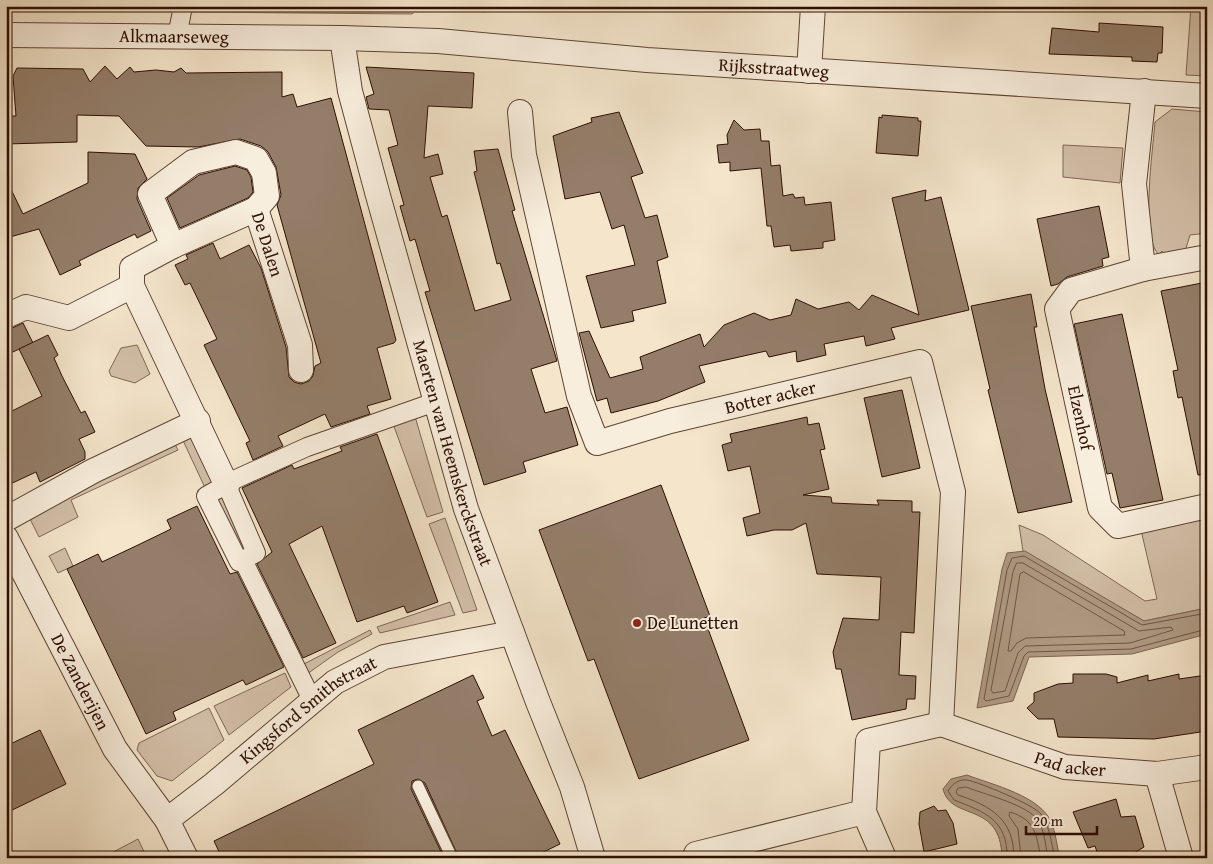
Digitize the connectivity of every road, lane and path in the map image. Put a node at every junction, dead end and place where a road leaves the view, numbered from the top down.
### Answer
1 (183, 6) edge
2 (814, 6) edge
3 (6, 35) edge
4 (177, 37) junction
5 (342, 38) junction
6 (809, 70) junction
7 (1144, 91) junction
8 (1207, 96) edge
9 (520, 112) dead end
10 (256, 209) junction
11 (173, 246) junction
12 (1207, 257) edge
13 (1144, 269) junction
14 (132, 286) junction
15 (6, 316) edge
16 (301, 370) dead end
17 (435, 402) junction
18 (198, 421) junction
19 (227, 486) junction
20 (1207, 506) edge
21 (6, 519) edge
22 (6, 538) edge
23 (243, 560) junction
24 (512, 633) junction
25 (313, 702) junction
26 (940, 724) junction
27 (1207, 767) edge
28 (1157, 774) junction
29 (418, 786) dead end
30 (864, 812) junction
31 (167, 820) junction
32 (696, 854) dead end
33 (186, 858) edge
34 (452, 858) edge
35 (593, 858) edge
36 (884, 858) edge
37 (1181, 858) edge

1 - 4 street
2 - 6 street
3 - 4 street, Alkmaarseweg
4 - 5 street, Alkmaarseweg
5 - 6 street, Rijksstraatweg
5 - 17 street, Maerten van Heemskerckstraat
6 - 7 street, Rijksstraatweg
7 - 8 street, Rijksstraatweg
7 - 13 street
9 - 26 street, Botter acker
10 - 11 street, De Dalen
10 - 11 street
10 - 16 street, De Dalen
11 - 14 street, De Dalen
12 - 13 street, Elzenhof
13 - 20 street, Elzenhof
14 - 15 street
14 - 18 street
17 - 19 street
17 - 24 street, Maerten van Heemskerckstraat
18 - 19 street
18 - 21 street
19 - 23 street
19 - 23 street
22 - 31 street, De Zanderijen
23 - 25 street
24 - 25 street, Kingsford Smithstraat
24 - 35 street, Maerten van Heemskerckstraat
25 - 31 street, Kingsford Smithstraat
26 - 28 street, Pad acker
26 - 30 street
27 - 28 street, Pad acker
28 - 37 street
29 - 34 lane
30 - 32 street
30 - 36 street
31 - 33 street

